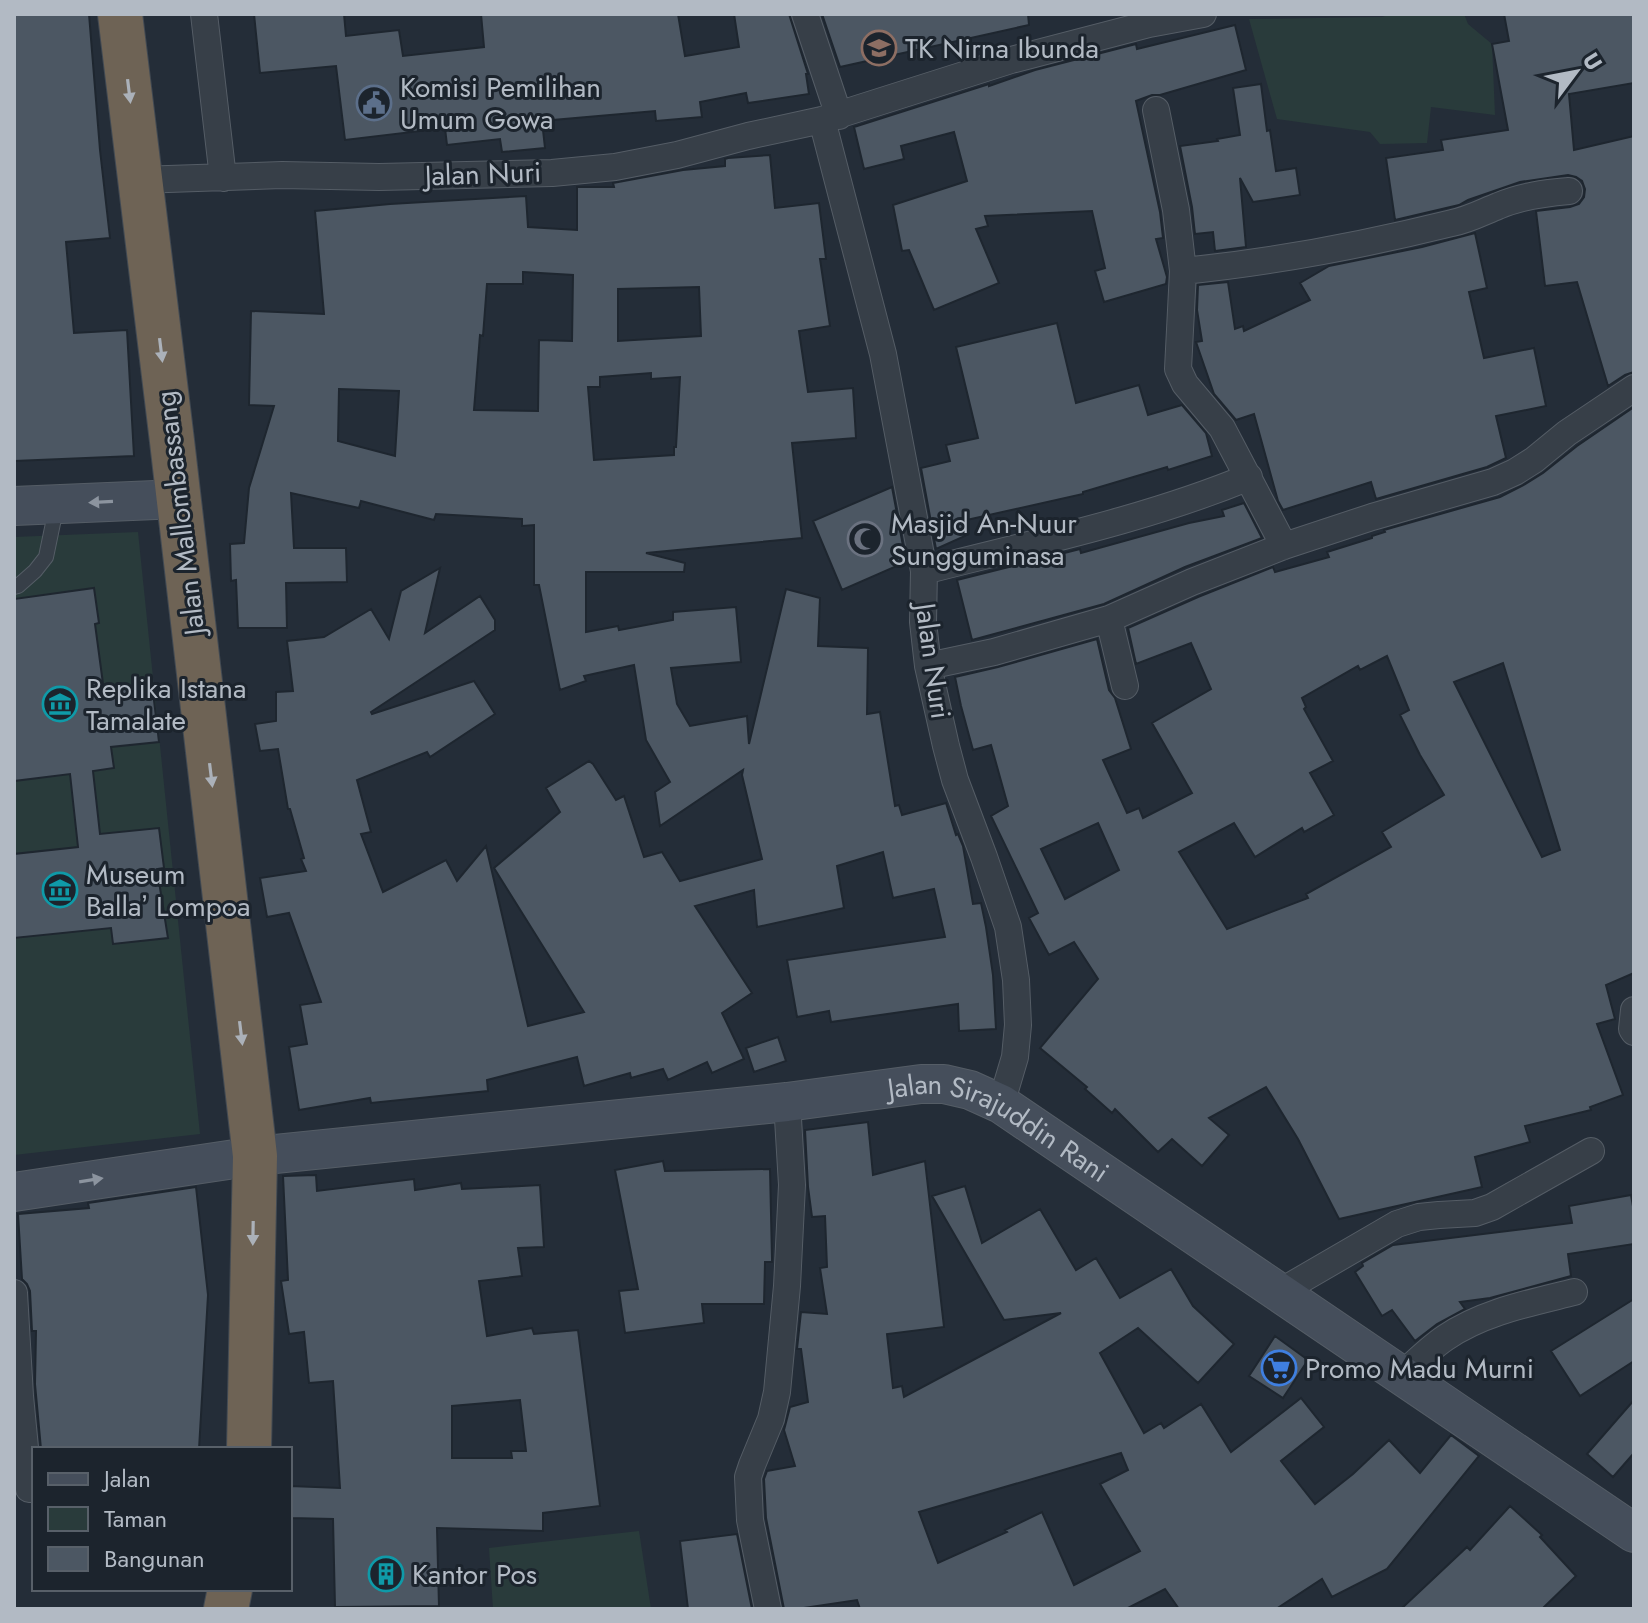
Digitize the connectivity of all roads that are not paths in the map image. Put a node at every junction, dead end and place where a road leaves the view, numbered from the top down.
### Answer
1 (120, 14) edge
2 (204, 14) edge
3 (805, 14) edge
4 (1203, 14) edge
5 (1156, 110) dead end
6 (831, 118) junction
7 (223, 178) junction
8 (139, 180) junction
9 (1569, 191) dead end
10 (1183, 271) junction
11 (1634, 388) edge
12 (1249, 477) junction
13 (179, 499) junction
14 (57, 504) junction
15 (14, 506) edge
16 (1284, 546) junction
17 (924, 571) junction
18 (14, 587) edge
19 (1109, 619) junction
20 (928, 666) junction
21 (1125, 686) dead end
22 (1634, 1010) edge
23 (1634, 1032) edge
24 (787, 1102) junction
25 (1001, 1104) junction
26 (1591, 1151) dead end
27 (255, 1156) junction
28 (14, 1192) edge
29 (1280, 1292) junction
30 (1574, 1292) dead end
31 (14, 1293) edge
32 (1402, 1375) junction
33 (249, 1447) edge
34 (29, 1489) dead end
35 (1634, 1533) edge
36 (768, 1609) edge

1 -> 8 highway, Jalan Mallombassang
2 - 7 street
3 - 6 street
4 - 6 street, Jalan Nuri
5 - 10 street
6 - 7 street, Jalan Nuri
6 - 17 street, Jalan Nuri
7 - 8 street, Jalan Nuri
8 -> 13 highway, Jalan Mallombassang
9 - 10 street
10 - 12 street
11 - 16 street
12 - 16 street
12 - 17 street
13 -> 14 street
13 -> 27 highway, Jalan Mallombassang
14 - 15 street
14 - 18 lane
16 - 19 street
17 - 20 street, Jalan Nuri
19 - 20 street
19 - 21 street
20 - 25 street, Jalan Nuri
22 - 23 street
24 - 25 street, Jalan Sirajuddin Rani
24 - 27 street, Jalan Sirajuddin Rani
24 - 36 street
25 - 29 street, Jalan Sirajuddin Rani
26 - 29 street
28 -> 27 street, Jalan Sirajuddin Rani
27 -> 33 highway, Jalan Mallombassang
29 - 32 street, Jalan Sirajuddin Rani
30 - 32 street
31 - 34 street
32 - 35 street, Jalan Sirajuddin Rani

